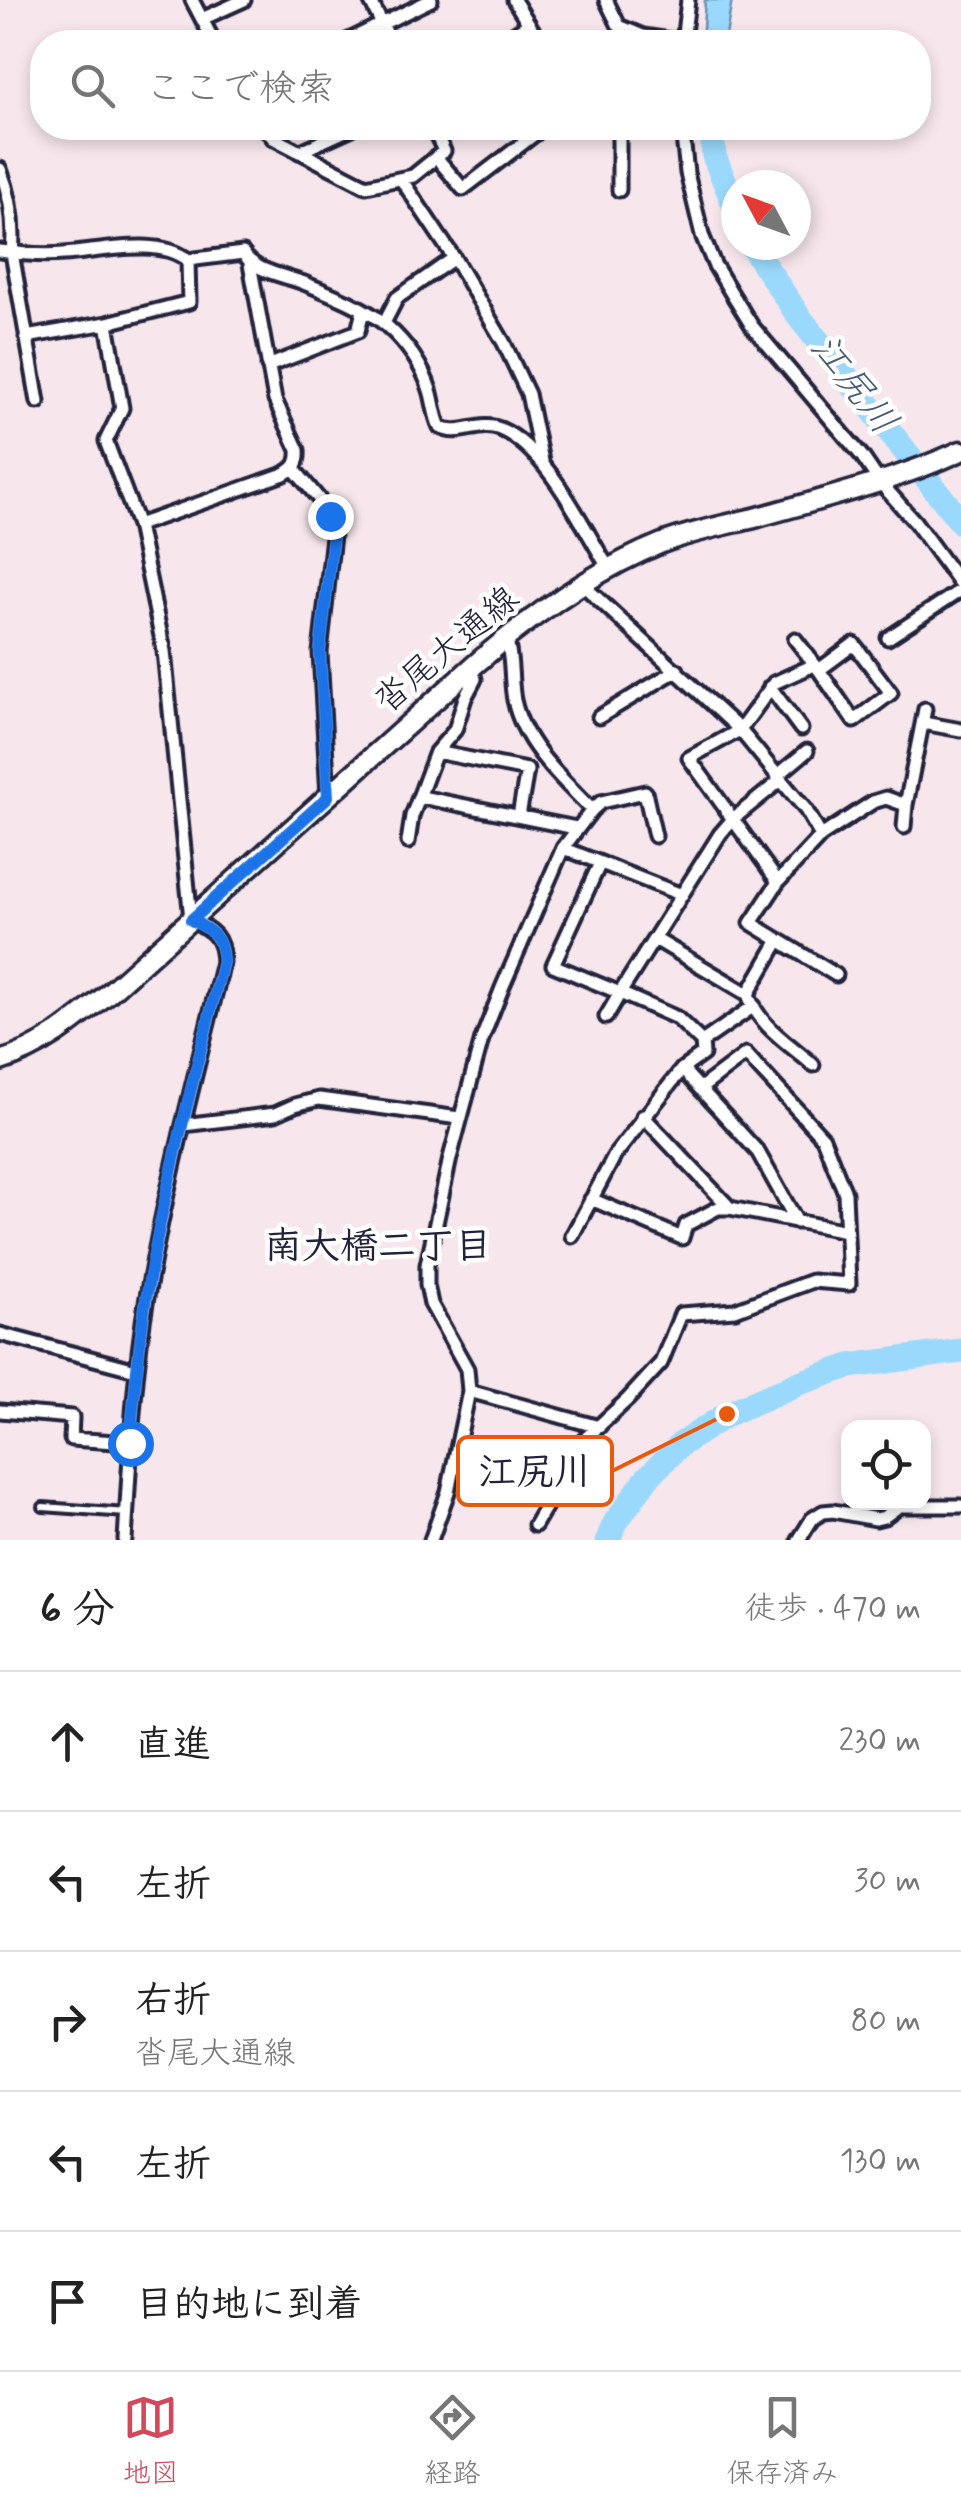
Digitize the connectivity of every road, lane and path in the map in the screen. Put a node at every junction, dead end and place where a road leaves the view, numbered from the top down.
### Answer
1 (192, 0) edge
2 (244, 0) edge
3 (370, 0) edge
4 (431, 0) edge
5 (514, 0) edge
6 (606, 0) edge
7 (688, 0) edge
8 (202, 20) junction
9 (528, 24) junction
10 (382, 25) junction
11 (207, 30) edge
12 (371, 30) edge
13 (385, 30) edge
14 (519, 30) edge
15 (532, 30) edge
16 (624, 30) edge
17 (684, 30) edge
18 (277, 140) edge
19 (326, 140) edge
20 (439, 140) edge
21 (528, 140) edge
22 (619, 140) edge
23 (683, 140) edge
24 (299, 152) junction
25 (436, 157) junction
26 (0, 170) edge
27 (401, 179) junction
28 (620, 190) dead end
29 (6, 252) edge
30 (454, 258) junction
31 (188, 260) junction
32 (250, 264) junction
33 (364, 311) junction
34 (384, 322) junction
35 (107, 323) junction
36 (26, 336) junction
37 (268, 366) junction
38 (38, 402) dead end
39 (960, 456) edge
40 (542, 461) junction
41 (294, 468) junction
42 (879, 481) junction
43 (138, 525) junction
44 (609, 569) junction
45 (583, 585) junction
46 (961, 588) edge
47 (506, 637) junction
48 (888, 638) dead end
49 (795, 639) dead end
50 (471, 668) junction
51 (817, 668) junction
52 (677, 670) junction
53 (770, 687) junction
54 (599, 717) dead end
55 (801, 729) dead end
56 (740, 730) junction
57 (961, 730) edge
58 (807, 751) dead end
59 (436, 752) junction
60 (779, 778) junction
61 (328, 797) junction
62 (421, 797) junction
63 (906, 805) junction
64 (592, 810) junction
65 (519, 816) junction
66 (733, 819) junction
67 (904, 827) dead end
68 (576, 828) junction
69 (655, 836) dead end
70 (821, 836) junction
71 (408, 842) dead end
72 (562, 848) junction
73 (600, 864) junction
74 (778, 882) junction
75 (682, 895) junction
76 (191, 920) junction
77 (655, 938) junction
78 (779, 940) junction
79 (836, 976) dead end
80 (620, 993) junction
81 (751, 1000) junction
82 (606, 1018) dead end
83 (702, 1042) junction
84 (0, 1061) edge
85 (813, 1065) dead end
86 (682, 1068) junction
87 (701, 1088) junction
88 (643, 1116) junction
89 (459, 1118) junction
90 (182, 1125) junction
91 (591, 1199) junction
92 (730, 1208) junction
93 (797, 1222) junction
94 (846, 1231) junction
95 (572, 1236) dead end
96 (0, 1334) edge
97 (136, 1370) junction
98 (470, 1391) junction
99 (0, 1411) edge
100 (598, 1427) junction
101 (130, 1443) junction
102 (455, 1466) junction
103 (547, 1490) junction
104 (961, 1506) edge
105 (43, 1507) dead end
106 (127, 1513) junction
107 (535, 1526) dead end
108 (125, 1540) edge
109 (432, 1540) edge
110 (798, 1540) edge

1 - 8 street
2 - 8 street
3 - 10 street
4 - 10 street
5 - 9 street
6 - 16 street
7 - 17 street
8 - 11 street
9 - 14 street
9 - 15 street
10 - 12 street
10 - 13 street
18 - 24 street
19 - 24 street
20 - 25 street
21 - 25 street
22 - 28 street
23 - 42 street
24 - 27 street
25 - 27 street
26 - 29 street
27 - 30 street
29 - 31 street
29 - 36 street
30 - 34 street
30 - 40 street
31 - 32 street
31 - 35 street
32 - 33 street
32 - 37 street
33 - 34 street
33 - 37 street
34 - 40 street
35 - 36 street
35 - 43 street
36 - 38 street
37 - 41 street
39 - 42 main road, 沓尾大通線
40 - 44 street
41 - 43 street
41 - 61 street
42 - 44 main road, 沓尾大通線
42 - 46 street
43 - 76 street
44 - 45 main road, 沓尾大通線
45 - 47 main road, 沓尾大通線
45 - 52 street
46 - 48 street
47 - 50 main road, 沓尾大通線
47 - 64 street
49 - 51 street
50 - 59 street
50 - 61 main road, 沓尾大通線
51 - 51 street
51 - 53 street
52 - 54 street
52 - 56 street
53 - 55 street
53 - 56 street
56 - 60 street
56 - 66 street
57 - 63 street
58 - 60 street
59 - 62 street
59 - 65 street
60 - 66 street
60 - 70 street
61 - 76 main road, 沓尾大通線
62 - 65 street
62 - 71 street
63 - 67 street
63 - 70 street
64 - 68 street
64 - 69 street
65 - 68 street
66 - 74 street
66 - 75 street
68 - 72 street
70 - 74 street
72 - 73 street
72 - 89 street
73 - 75 street
73 - 80 street
74 - 78 street
75 - 77 street
76 - 84 main road, 沓尾大通線
76 - 90 street
77 - 80 street
77 - 81 street
78 - 79 street
78 - 81 street
80 - 82 street
80 - 83 street
81 - 83 street
81 - 85 street
83 - 86 street
86 - 87 street
86 - 88 street
87 - 93 street
87 - 94 street
88 - 91 street
88 - 92 street
89 - 90 street
89 - 98 street
90 - 97 street
91 - 92 street
91 - 95 street
92 - 93 street
93 - 94 street
94 - 100 street
96 - 97 street
97 - 101 street
98 - 100 street
98 - 102 street
99 - 101 street
100 - 103 street
101 - 106 street
102 - 103 street
102 - 109 street
103 - 107 street
104 - 110 street
105 - 106 lane
106 - 108 street

